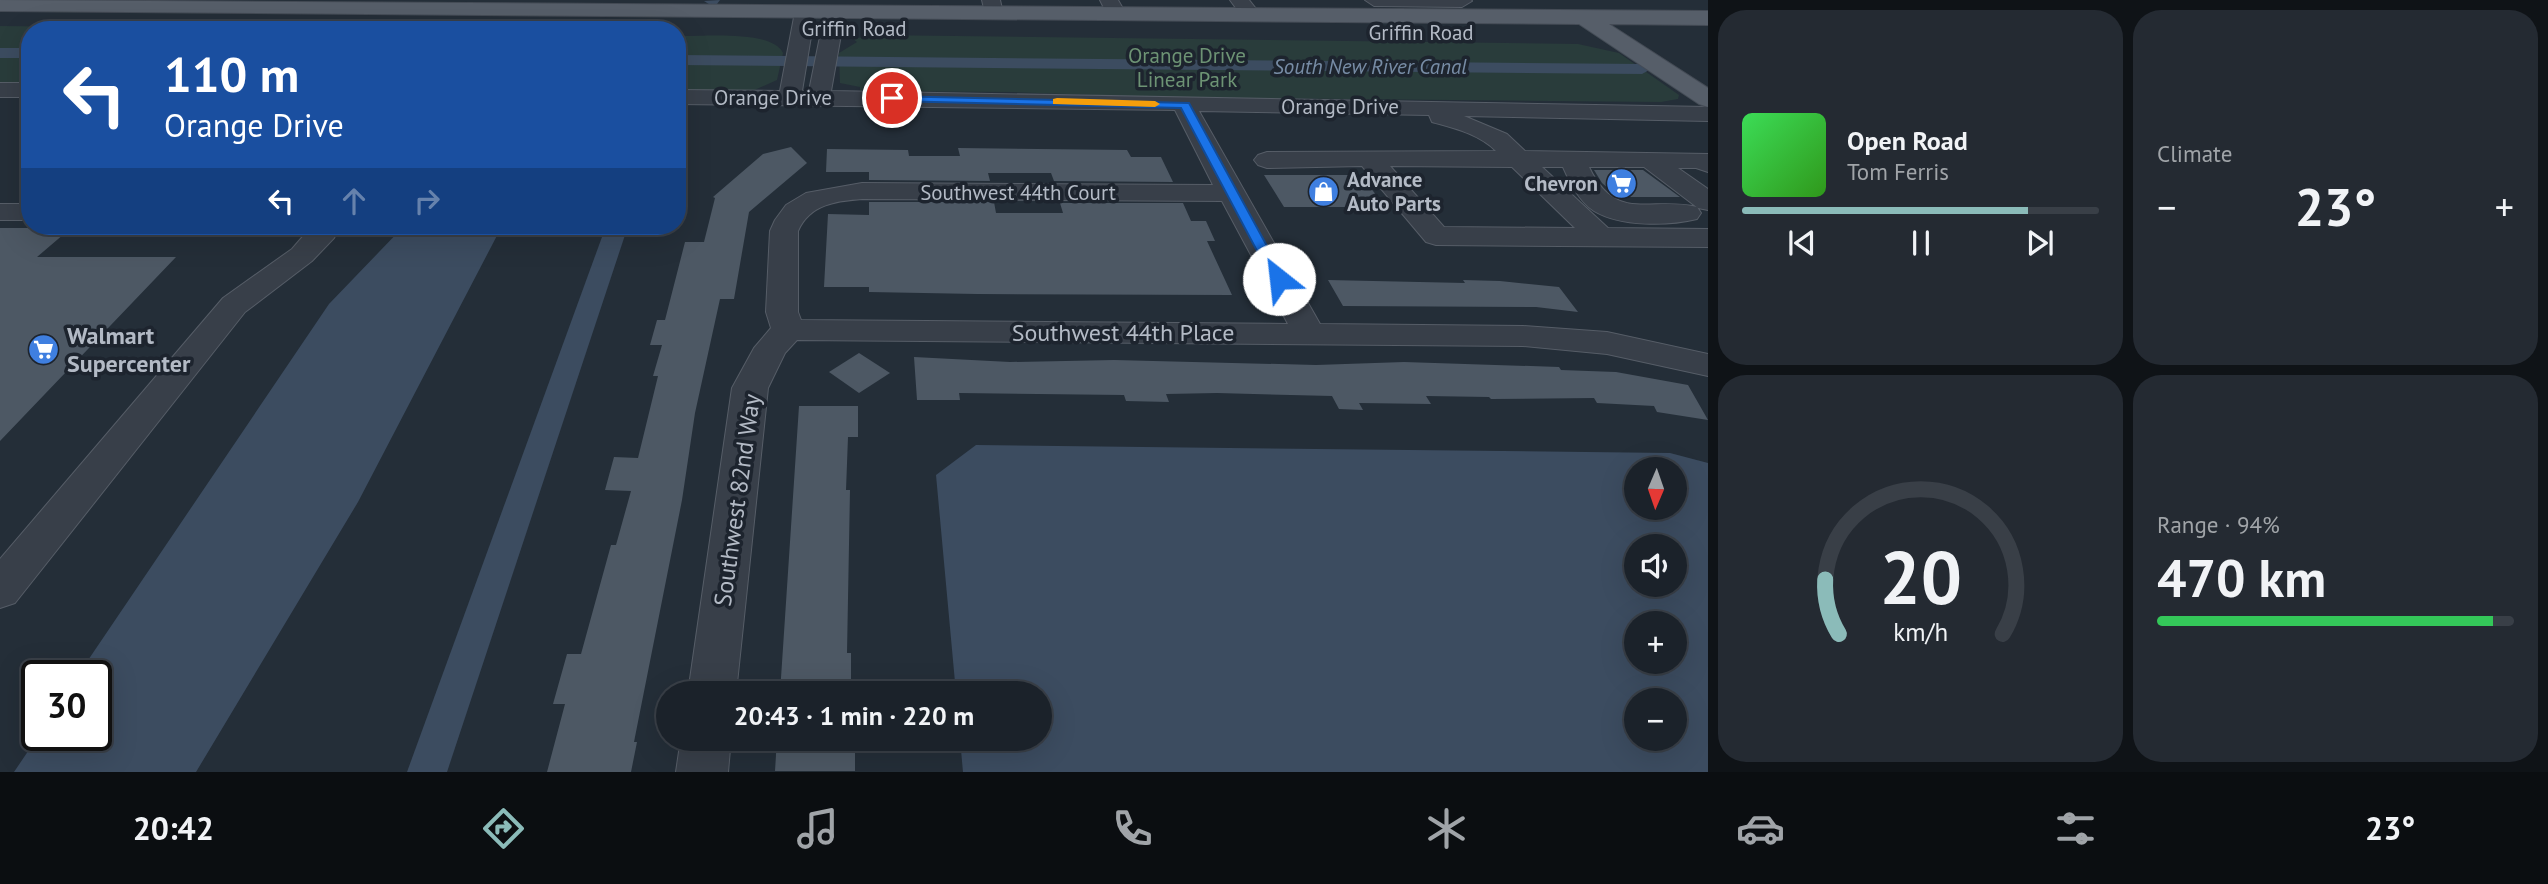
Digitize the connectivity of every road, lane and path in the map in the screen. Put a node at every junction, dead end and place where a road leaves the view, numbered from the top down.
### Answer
1 (1374, 0) edge
2 (1461, 0) edge
3 (1556, 0) edge
4 (327, 3) edge
5 (682, 5) edge
6 (750, 5) edge
7 (8, 7) edge
8 (992, 7) edge
9 (1113, 7) edge
10 (1245, 7) edge
11 (1587, 8) edge
12 (1708, 18) edge
13 (442, 21) edge
14 (640, 21) edge
15 (802, 25) junction
16 (832, 25) junction
17 (686, 26) edge
18 (1708, 34) edge
19 (1634, 36) junction
20 (1703, 87) edge
21 (0, 90) edge
22 (21, 90) edge
23 (791, 90) junction
24 (820, 90) junction
25 (686, 96) edge
26 (1185, 105) junction
27 (1389, 106) junction
28 (1549, 110) junction
29 (1708, 114) edge
30 (1498, 139) junction
31 (1369, 158) junction
32 (1519, 159) junction
33 (1572, 159) junction
34 (1266, 160) dead end
35 (1651, 160) junction
36 (1708, 164) edge
37 (1231, 193) junction
38 (1708, 202) edge
39 (0, 212) edge
40 (21, 212) edge
41 (1708, 213) edge
42 (321, 235) edge
43 (1600, 237) junction
44 (1708, 238) edge
45 (788, 330) junction
46 (1309, 333) junction
47 (1708, 365) edge
48 (18, 547) edge
49 (0, 590) edge
50 (713, 681) edge
51 (704, 751) edge
52 (702, 772) edge

1 - 2 street
3 - 11 main road
4 - 5 main road, Griffin Road
4 - 7 main road, Griffin Road
5 - 6 main road, Griffin Road
5 - 14 main road
6 - 15 main road, Griffin Road
7 - 13 main road, Griffin Road
8 - 9 main road, Griffin Road
8 - 16 main road, Griffin Road
9 - 10 main road, Griffin Road
10 - 11 main road, Griffin Road
11 - 19 main road
12 - 19 main road, Griffin Road
15 - 16 main road, Griffin Road
15 - 17 main road, Griffin Road
15 - 23 street
16 - 19 main road, Griffin Road
16 - 24 street
18 - 19 main road, Griffin Road
19 - 20 main road
19 - 20 main road
21 - 22 street
23 - 24 street, Orange Drive
23 - 25 street, Orange Drive
24 - 26 street, Orange Drive
26 - 27 street, Orange Drive
26 - 37 street
27 - 28 street, Orange Drive
27 - 30 street
28 - 29 street, Orange Drive
28 - 30 street
30 - 32 street
31 - 32 street
31 - 34 street
31 - 43 street
32 - 33 street
32 - 43 street
33 - 35 street
33 - 41 street
35 - 36 street
35 - 38 street
37 - 45 street, Southwest 44th Court
37 - 46 street
39 - 40 street
42 - 48 street
43 - 44 street
45 - 46 street, Southwest 44th Place
45 - 50 street, Southwest 82nd Way
46 - 47 street, Southwest 44th Place
48 - 49 street
51 - 52 street

